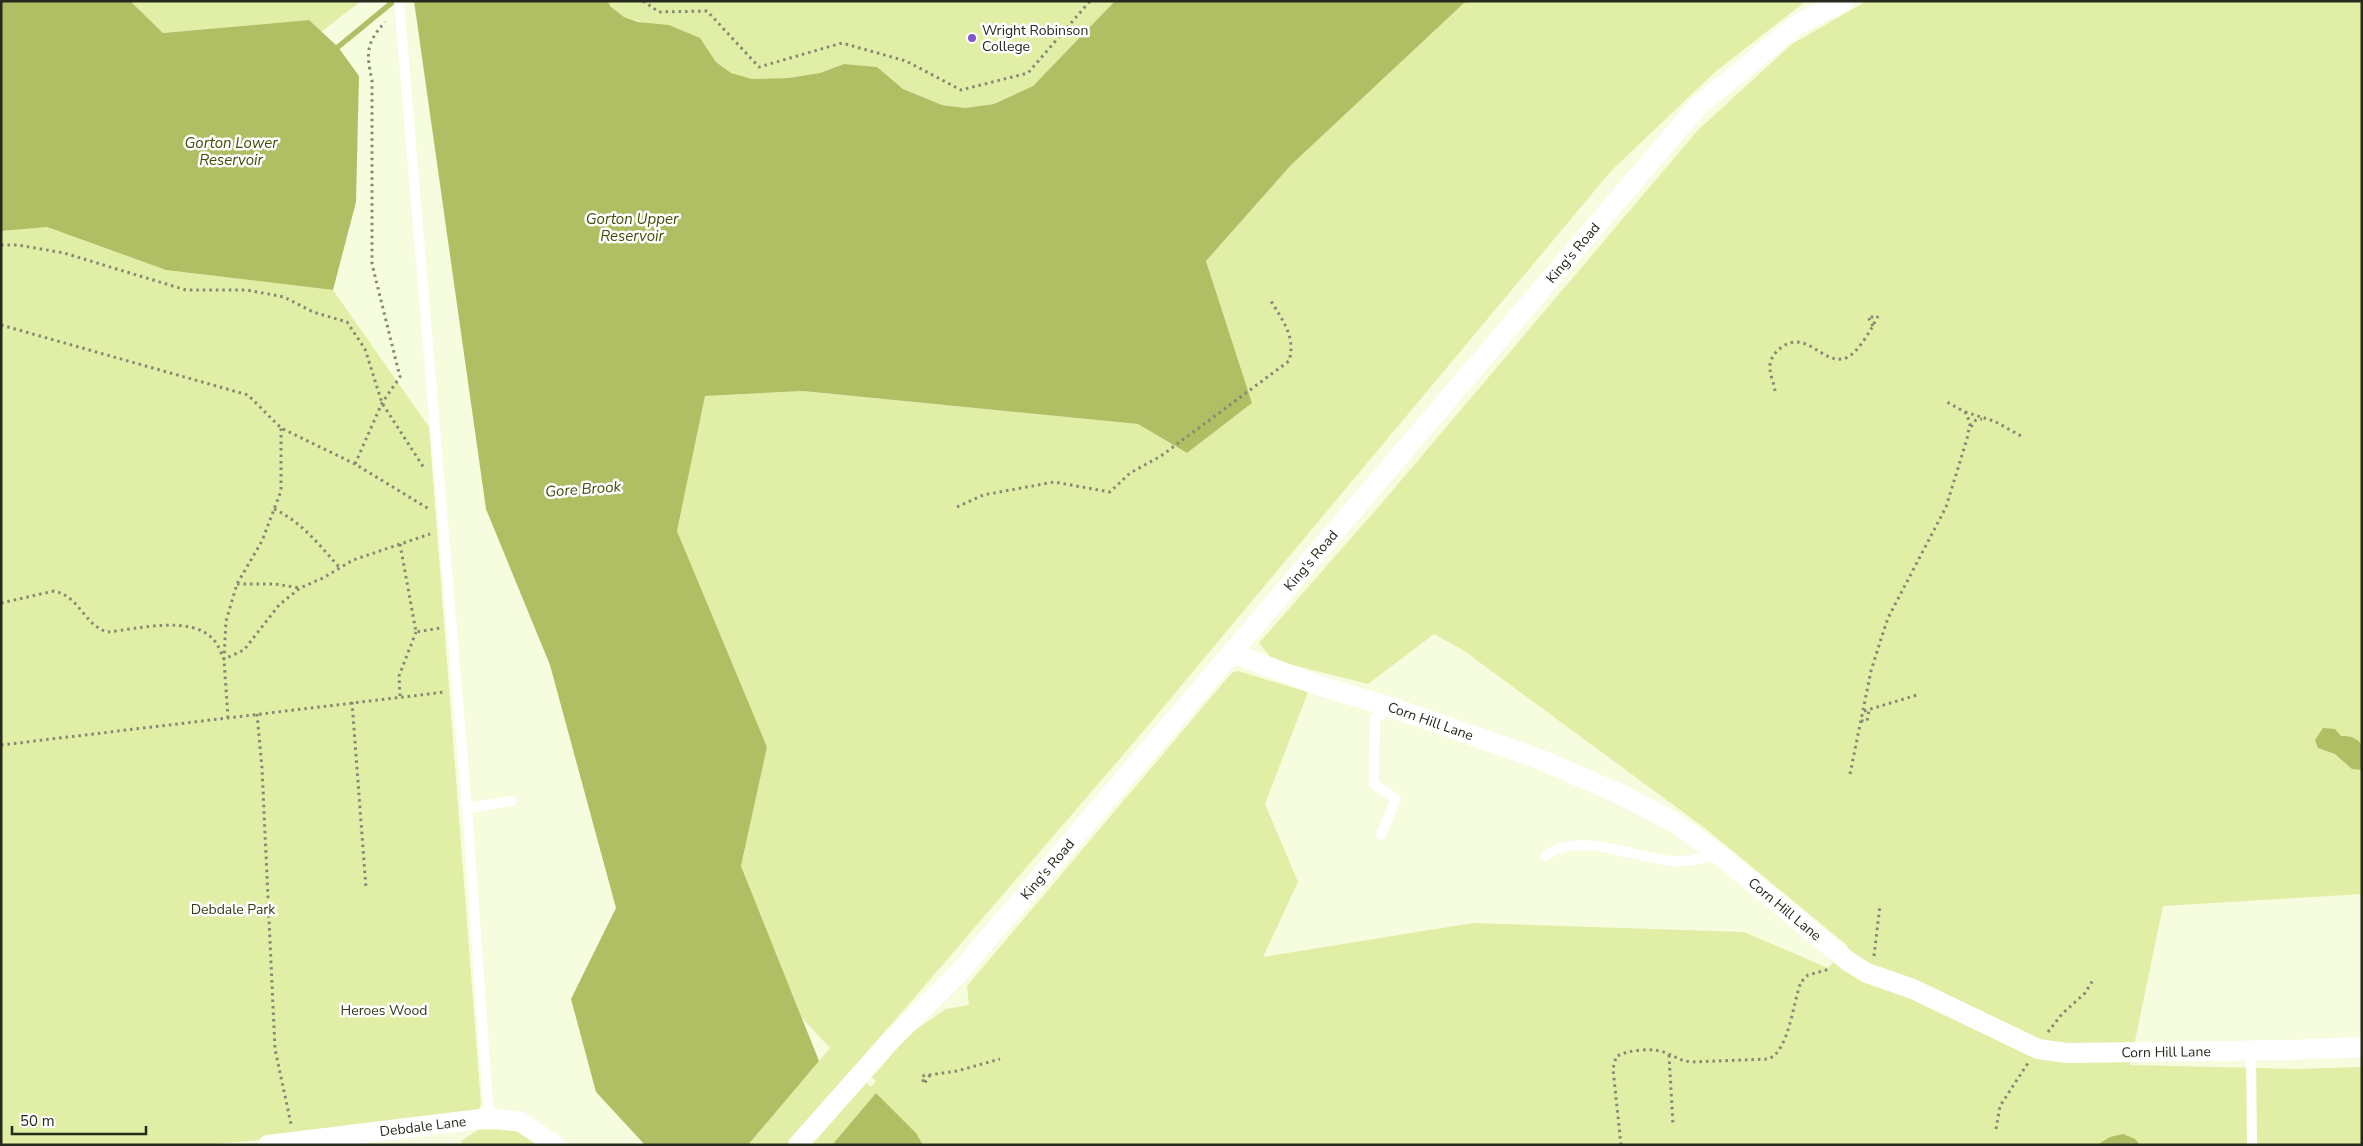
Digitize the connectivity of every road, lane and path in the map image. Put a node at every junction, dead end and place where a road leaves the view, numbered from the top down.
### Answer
1 (400, 1) edge
2 (643, 1) edge
3 (1090, 1) edge
4 (1844, 1) edge
5 (385, 22) dead end
6 (1, 245) edge
7 (1272, 301) dead end
8 (1, 325) edge
9 (1873, 326) dead end
10 (1775, 391) dead end
11 (1947, 402) dead end
12 (382, 403) junction
13 (1965, 412) junction
14 (1985, 419) junction
15 (282, 428) junction
16 (1969, 431) junction
17 (2023, 437) dead end
18 (355, 464) junction
19 (425, 476) dead end
20 (428, 501) dead end
21 (957, 507) dead end
22 (274, 509) junction
23 (429, 509) junction
24 (442, 517) junction
25 (430, 518) dead end
26 (431, 526) dead end
27 (400, 544) junction
28 (340, 568) junction
29 (237, 584) junction
30 (300, 588) junction
31 (1, 603) edge
32 (451, 626) junction
33 (416, 632) junction
34 (1232, 653) junction
35 (224, 659) junction
36 (456, 690) junction
37 (1917, 695) dead end
38 (400, 697) junction
39 (352, 702) junction
40 (1391, 707) junction
41 (1869, 710) junction
42 (1864, 711) junction
43 (257, 714) junction
44 (228, 718) junction
45 (1862, 721) junction
46 (1, 745) edge
47 (1850, 774) dead end
48 (512, 801) dead end
49 (467, 808) junction
50 (1381, 835) dead end
51 (1718, 854) junction
52 (1545, 856) dead end
53 (366, 888) dead end
54 (1880, 905) dead end
55 (1863, 970) junction
56 (2093, 980) dead end
57 (2362, 1047) edge
58 (2038, 1049) junction
59 (2251, 1051) junction
60 (1669, 1055) junction
61 (1000, 1059) dead end
62 (930, 1075) dead end
63 (489, 1118) junction
64 (1674, 1126) dead end
65 (1996, 1129) dead end
66 (295, 1142) junction
67 (268, 1145) edge
68 (555, 1145) edge
69 (798, 1145) edge
70 (1621, 1145) edge
71 (2252, 1145) edge

1 - 24 lane
2 - 3 path
4 - 34 street, King's Road
5 - 12 path
6 - 12 path
7 - 21 path
8 - 15 path
9 - 10 path
11 - 13 path
12 - 18 path
12 - 19 path
13 - 14 path
13 - 16 path
14 - 16 path
14 - 17 path
15 - 18 path
15 - 22 path
16 - 42 path
18 - 23 path
20 - 23 path
22 - 28 path
22 - 29 path
23 - 24 path
23 - 25 path
24 - 32 lane
26 - 27 path
27 - 28 path
27 - 33 path
28 - 30 path
29 - 30 path
29 - 35 path
30 - 35 path
31 - 35 path
32 - 33 path
32 - 36 lane
33 - 38 path
34 - 40 street, Corn Hill Lane
34 - 69 street, King's Road
35 - 44 path
36 - 38 path
36 - 49 lane
37 - 41 path
38 - 39 path
39 - 43 path
39 - 53 path
40 - 50 lane
40 - 51 street, Corn Hill Lane
41 - 42 path
41 - 45 path
42 - 45 path
43 - 44 path
43 - 66 path
44 - 46 path
45 - 47 path
48 - 49 lane
49 - 63 lane
51 - 52 lane
51 - 55 street, Corn Hill Lane
54 - 55 path
55 - 58 street, Corn Hill Lane
55 - 60 path
56 - 58 path
57 - 59 street, Corn Hill Lane
58 - 59 street, Corn Hill Lane
58 - 65 path
59 - 71 lane
60 - 64 path
60 - 70 path
61 - 62 path
63 - 66 street, Debdale Lane
63 - 68 street
66 - 67 street, Debdale Lane

